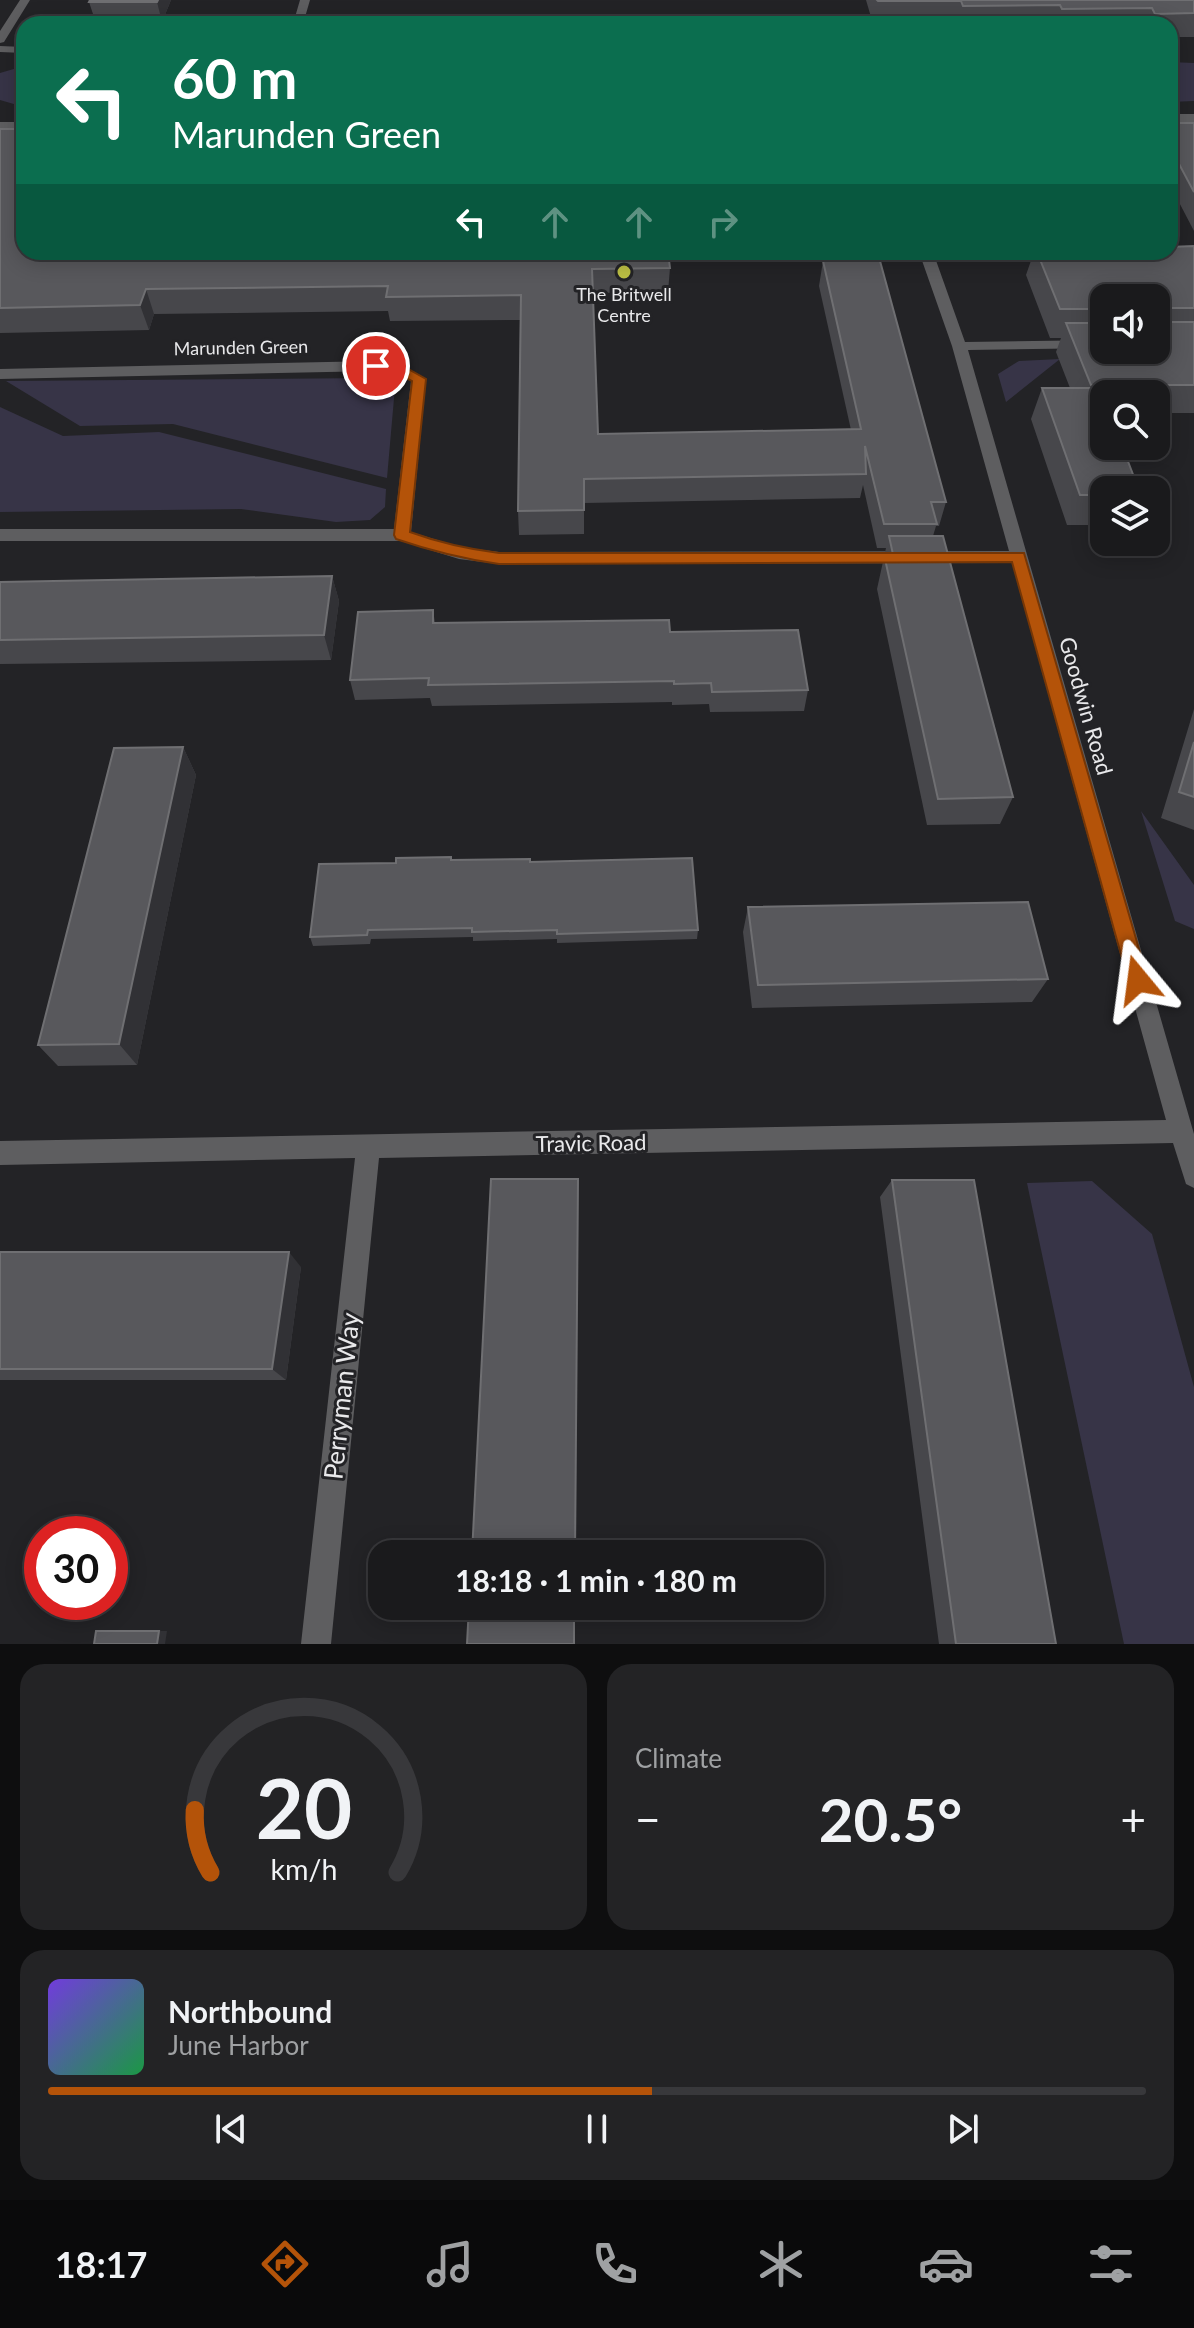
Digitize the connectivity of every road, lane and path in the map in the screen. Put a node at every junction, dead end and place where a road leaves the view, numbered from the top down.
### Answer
1 (25, 0) edge
2 (0, 40) edge
3 (928, 260) edge
4 (1090, 344) edge
5 (959, 346) junction
6 (0, 374) edge
7 (0, 535) edge
8 (402, 535) junction
9 (1019, 557) junction
10 (1181, 1131) junction
11 (368, 1148) junction
12 (0, 1153) edge
13 (1194, 1176) edge
14 (316, 1644) edge

1 - 2 street
3 - 5 street, Goodwin Road
4 - 5 street
5 - 9 street, Goodwin Road
6 - 8 street, Marunden Green
7 - 8 street
8 - 9 street
9 - 10 street, Goodwin Road
10 - 11 street, Travic Road
10 - 13 street, Goodwin Road
11 - 12 street, Travic Road
11 - 14 street, Perryman Way

